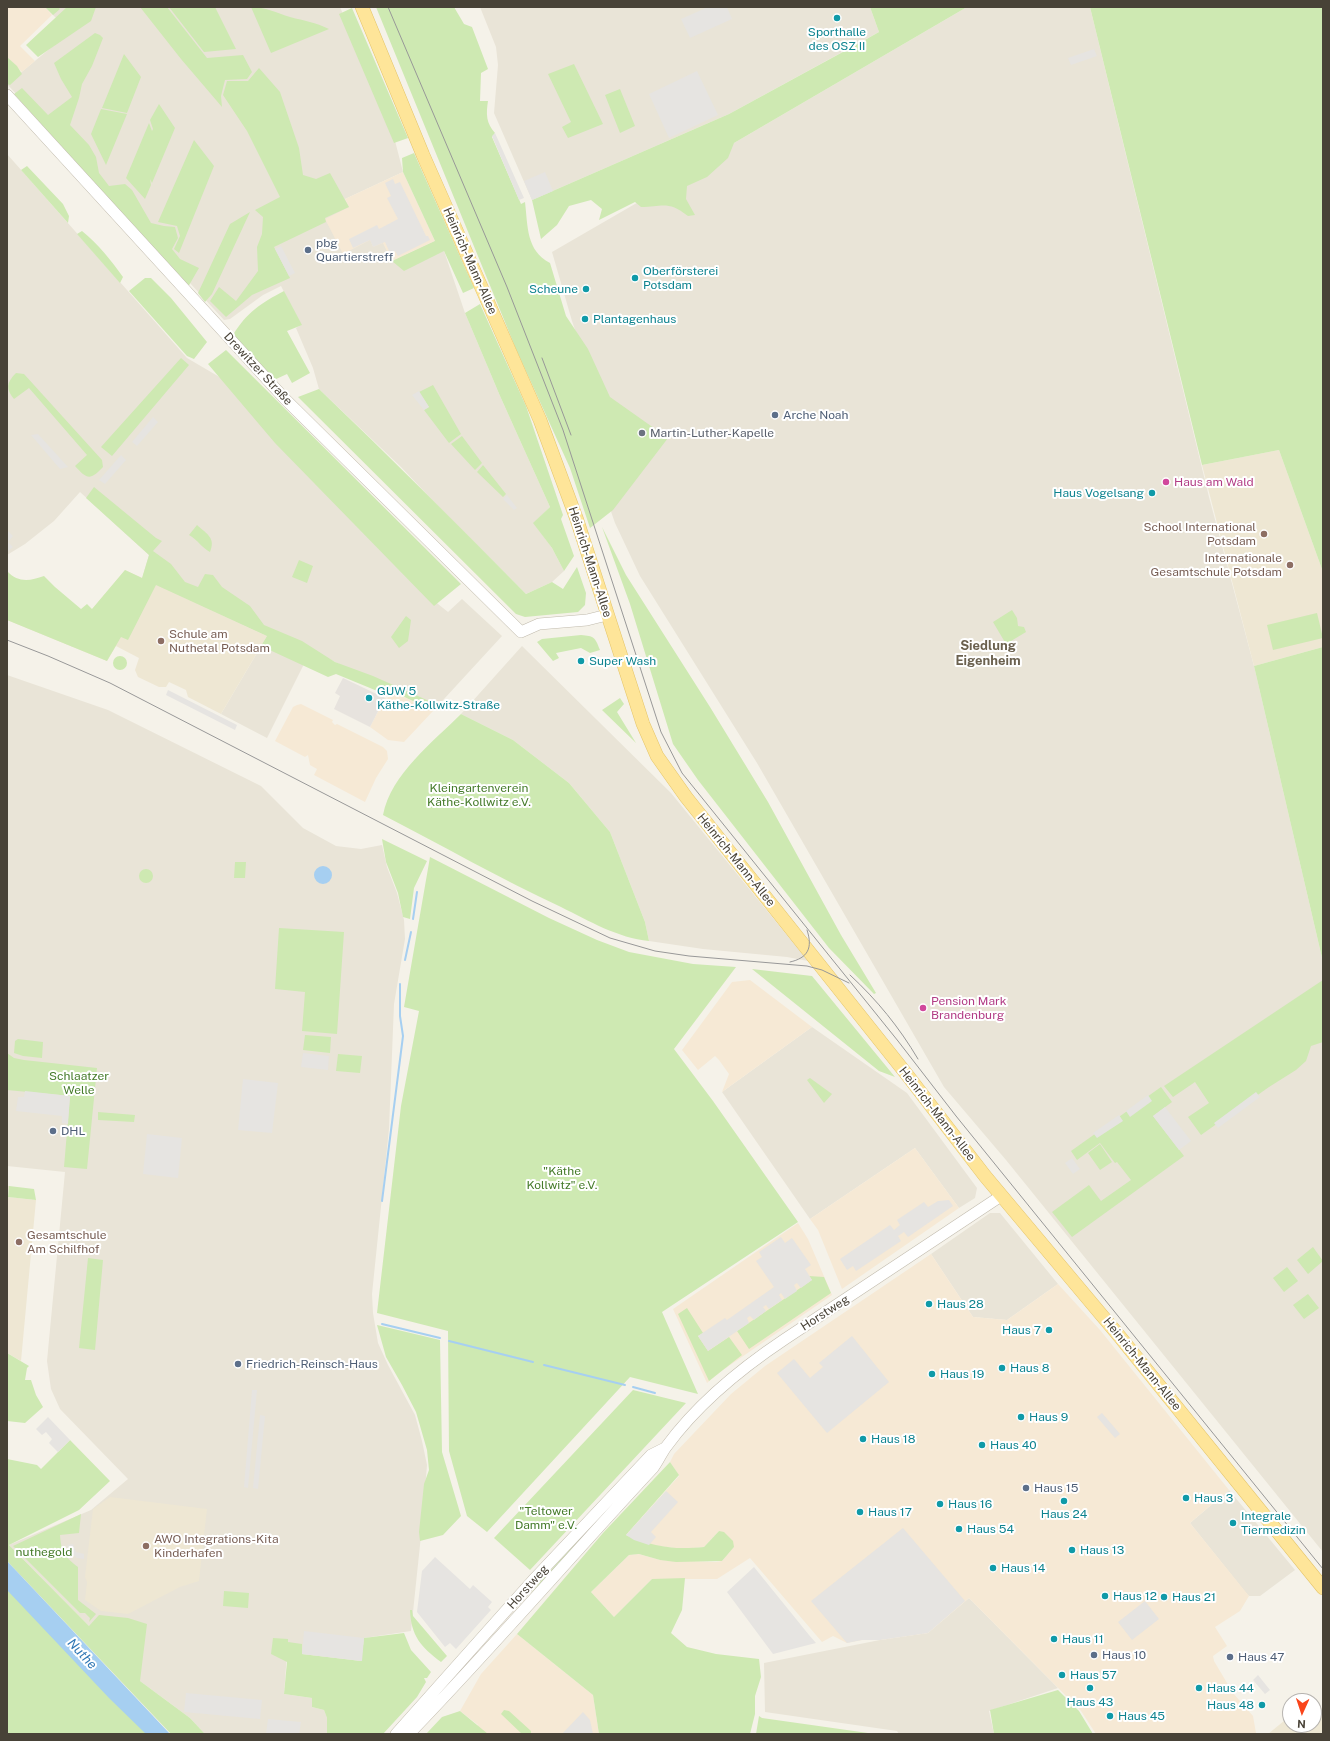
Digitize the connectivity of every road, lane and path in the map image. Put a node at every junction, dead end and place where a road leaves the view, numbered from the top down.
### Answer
1 (362, 7) edge
2 (7, 95) edge
3 (607, 615) junction
4 (1001, 1196) junction
5 (665, 1448) junction
6 (1323, 1588) edge
7 (396, 1734) edge
8 (409, 1734) edge

1 - 3 main road, Heinrich-Mann-Allee
2 - 3 street, Drewitzer Straße
3 - 4 main road, Heinrich-Mann-Allee
4 - 5 street, Horstweg
4 - 6 main road, Heinrich-Mann-Allee
5 - 7 street, Horstweg
5 - 8 street, Horstweg

